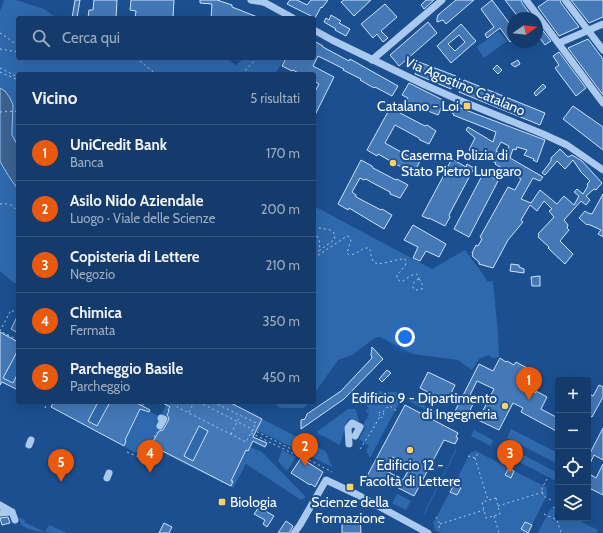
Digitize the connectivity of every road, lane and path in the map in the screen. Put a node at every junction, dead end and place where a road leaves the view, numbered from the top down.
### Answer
1 (252, 0) edge
2 (442, 0) edge
3 (526, 0) edge
4 (566, 0) edge
5 (262, 1) edge
6 (289, 16) edge
7 (603, 24) edge
8 (589, 30) junction
9 (316, 31) edge
10 (0, 33) edge
11 (559, 43) junction
12 (16, 44) edge
13 (0, 49) edge
14 (603, 50) edge
15 (16, 52) edge
16 (138, 60) edge
17 (255, 60) edge
18 (372, 60) junction
19 (0, 68) edge
20 (0, 72) edge
21 (154, 72) edge
22 (244, 72) edge
23 (16, 75) edge
24 (16, 79) edge
25 (603, 103) edge
26 (16, 111) edge
27 (0, 112) edge
28 (603, 170) edge
29 (0, 204) edge
30 (16, 210) edge
31 (316, 227) edge
32 (316, 235) edge
33 (320, 250) junction
34 (316, 253) edge
35 (316, 257) edge
36 (419, 279) junction
37 (16, 313) edge
38 (16, 339) edge
39 (47, 404) edge
40 (179, 404) edge
41 (193, 404) edge
42 (203, 404) edge
43 (217, 404) edge
44 (45, 408) dead end
45 (398, 412) dead end
46 (188, 413) junction
47 (240, 416) junction
48 (161, 418) dead end
49 (237, 421) junction
50 (160, 426) dead end
51 (253, 429) junction
52 (231, 434) junction
53 (250, 434) junction
54 (355, 436) dead end
55 (148, 444) dead end
56 (349, 444) dead end
57 (360, 448) dead end
58 (127, 452) dead end
59 (479, 452) dead end
60 (298, 454) junction
61 (468, 456) dead end
62 (475, 458) junction
63 (332, 472) dead end
64 (547, 479) dead end
65 (543, 492) junction
66 (550, 500) dead end
67 (488, 501) junction
68 (0, 505) edge
69 (498, 506) junction
70 (552, 507) dead end
71 (555, 508) edge
72 (484, 510) junction
73 (12, 512) junction
74 (0, 513) edge
75 (544, 514) dead end
76 (494, 516) junction
77 (436, 518) dead end
78 (15, 520) dead end
79 (440, 524) junction
80 (438, 532) dead end
81 (294, 533) edge
82 (428, 533) edge
83 (499, 533) edge
84 (561, 533) edge

1 - 5 street
2 - 18 street
3 - 11 street
4 - 8 street
5 - 6 street
7 - 8 street
8 - 11 street
8 - 14 street
9 - 18 street, Via Agostino Catalano
10 - 12 path
11 - 25 street
13 - 15 path
16 - 21 path
17 - 22 path
18 - 28 street, Via Agostino Catalano
19 - 23 path
20 - 24 path
26 - 27 path
29 - 30 path
31 - 33 path
32 - 33 path
33 - 34 path
35 - 36 path
36 - 36 path
37 - 38 path
39 - 44 path
40 - 46 path
41 - 46 path
42 - 49 path
43 - 47 path
45 - 57 path
46 - 52 path
47 - 49 path
47 - 51 path
48 - 50 street
49 - 51 path
49 - 52 path
51 - 53 path
51 - 60 path
52 - 53 path
53 - 60 path
54 - 56 street
55 - 58 path
59 - 62 path
60 - 63 path
61 - 62 path
62 - 67 path
64 - 65 path
65 - 66 path
65 - 69 path
67 - 69 path
67 - 72 path
68 - 73 street
69 - 76 path
70 - 71 path
72 - 76 path
72 - 79 path
73 - 74 street
73 - 78 street
75 - 84 path
76 - 83 path
77 - 79 path
79 - 80 path
81 - 82 street

